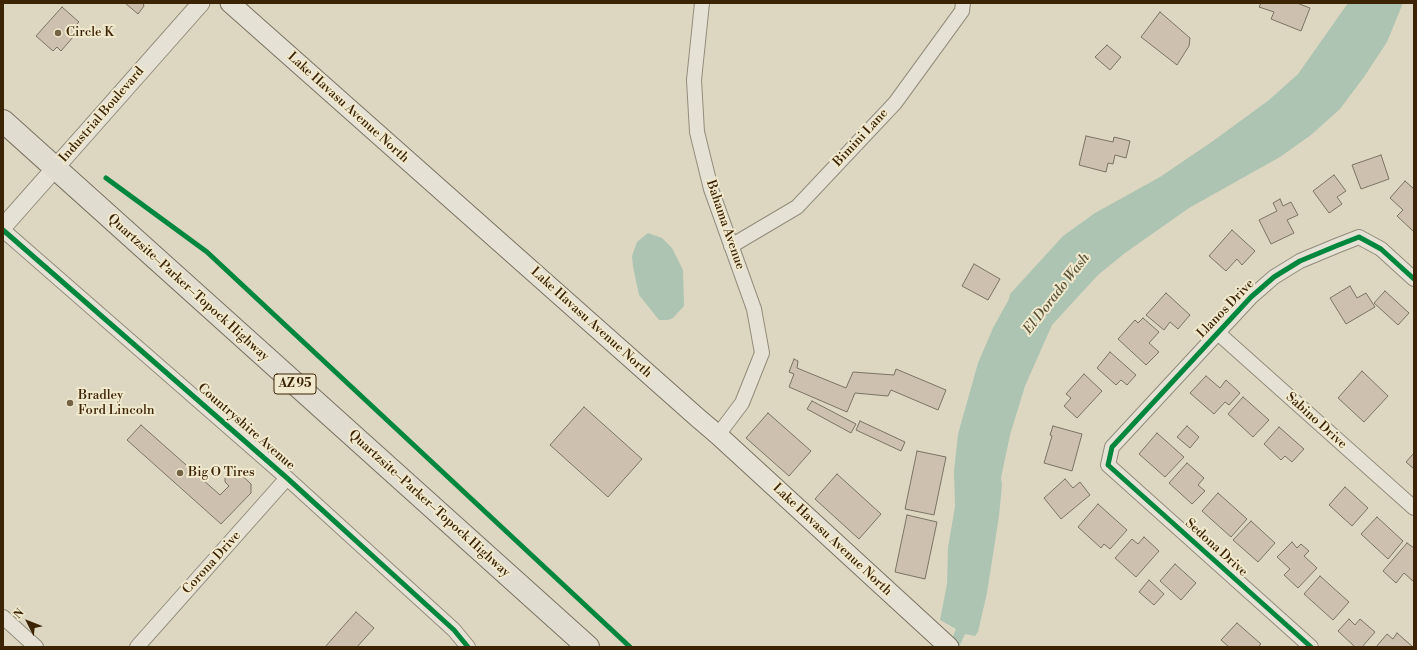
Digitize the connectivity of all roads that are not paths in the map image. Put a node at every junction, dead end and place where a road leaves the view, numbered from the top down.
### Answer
1 (201, 3) edge
2 (230, 3) edge
3 (702, 3) edge
4 (963, 3) edge
5 (3, 121) edge
6 (56, 168) junction
7 (4, 224) edge
8 (731, 246) junction
9 (1414, 279) edge
10 (1218, 333) junction
11 (718, 435) junction
12 (1108, 465) joint
13 (287, 478) junction
14 (1414, 508) edge
15 (3, 617) edge
16 (36, 647) edge
17 (137, 647) edge
18 (468, 647) edge
19 (588, 647) edge
20 (949, 647) edge
21 (1311, 647) edge

1 - 6 street, Industrial Boulevard
2 - 11 main road, Lake Havasu Avenue North
3 - 8 street, Bahama Avenue
4 - 8 street, Bimini Lane
5 - 6 highway, Quartzsite–Parker–Topock Highway / AZ 95
6 - 7 street, Industrial Boulevard
6 - 19 highway, Quartzsite–Parker–Topock Highway / AZ 95
7 - 13 street, Countryshire Avenue
8 - 11 street, Bahama Avenue
9 - 10 street, Llanos Drive
10 - 12 street, Llanos Drive
10 - 14 street, Sabino Drive
11 - 20 main road, Lake Havasu Avenue North
12 - 21 street, Sedona Drive
13 - 17 street, Corona Drive
13 - 18 street, Countryshire Avenue
15 - 16 street

